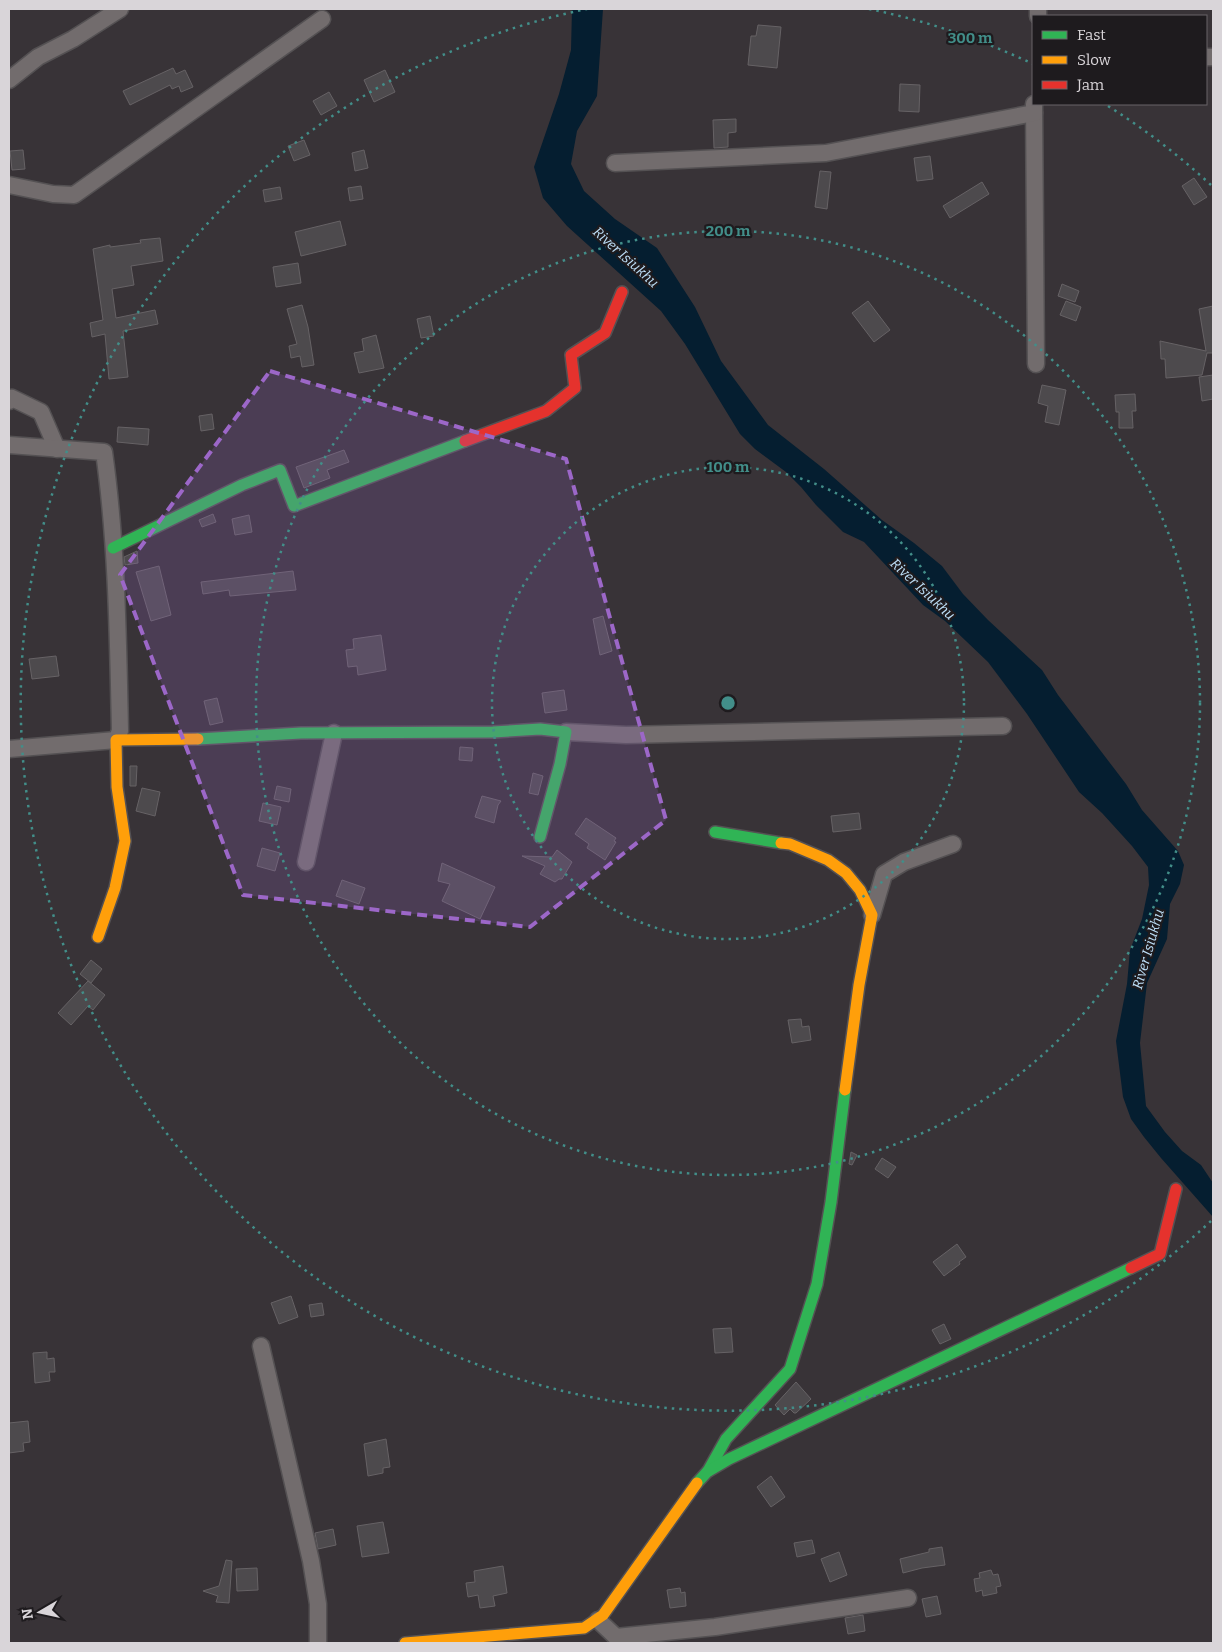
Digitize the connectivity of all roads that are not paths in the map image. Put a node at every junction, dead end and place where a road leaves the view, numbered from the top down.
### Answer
1 (120, 9) edge
2 (322, 19) dead end
3 (9, 80) edge
4 (1034, 108) edge
5 (615, 163) dead end
6 (9, 185) edge
7 (622, 292) dead end
8 (1036, 364) dead end
9 (9, 401) edge
10 (9, 445) edge
11 (57, 448) junction
12 (113, 548) junction
13 (1003, 726) dead end
14 (566, 732) junction
15 (334, 733) junction
16 (116, 740) junction
17 (9, 749) edge
18 (715, 832) dead end
19 (540, 837) dead end
20 (953, 844) dead end
21 (306, 862) dead end
22 (872, 915) junction
23 (98, 937) dead end
24 (1176, 1189) dead end
25 (261, 1346) dead end
26 (708, 1472) junction
27 (908, 1598) dead end
28 (598, 1620) junction
29 (318, 1643) edge
30 (405, 1643) edge

1 - 3 street
2 - 6 street
4 - 5 street
4 - 8 street
7 - 12 street
9 - 11 street
10 - 11 street
11 - 12 street
12 - 16 street
13 - 14 street
14 - 15 street
14 - 19 street
15 - 16 street
15 - 21 street
16 - 17 street
16 - 23 street
18 - 22 street
20 - 22 street
22 - 26 street
24 - 26 street
25 - 29 street
26 - 28 street
27 - 28 street
28 - 30 street

